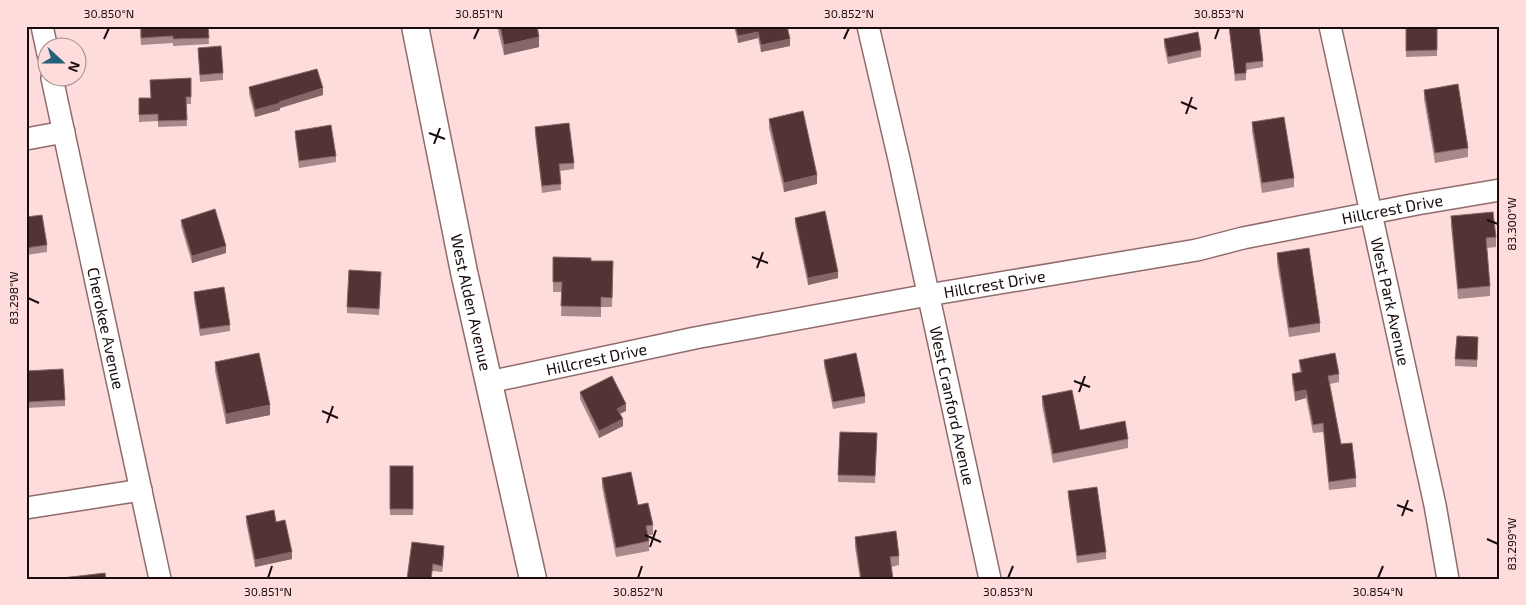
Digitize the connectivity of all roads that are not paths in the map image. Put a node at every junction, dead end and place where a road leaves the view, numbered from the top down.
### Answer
1 (415, 26) edge
2 (868, 26) edge
3 (1330, 26) edge
4 (54, 88) edge
5 (64, 132) junction
6 (26, 139) edge
7 (1500, 190) edge
8 (1370, 214) junction
9 (928, 295) junction
10 (489, 382) junction
11 (140, 490) junction
12 (26, 508) edge
13 (160, 579) edge
14 (533, 579) edge
15 (990, 579) edge
16 (1448, 579) edge

1 - 10 street, West Alden Avenue
2 - 9 street, West Cranford Avenue
3 - 8 street, West Park Avenue
4 - 5 street, Cherokee Avenue
5 - 6 street
5 - 11 street, Cherokee Avenue
7 - 8 street, Hillcrest Drive
8 - 9 street, Hillcrest Drive
8 - 16 street, West Park Avenue
9 - 10 street, Hillcrest Drive
9 - 15 street, West Cranford Avenue
10 - 14 street, West Alden Avenue
11 - 12 street
11 - 13 street, Cherokee Avenue

